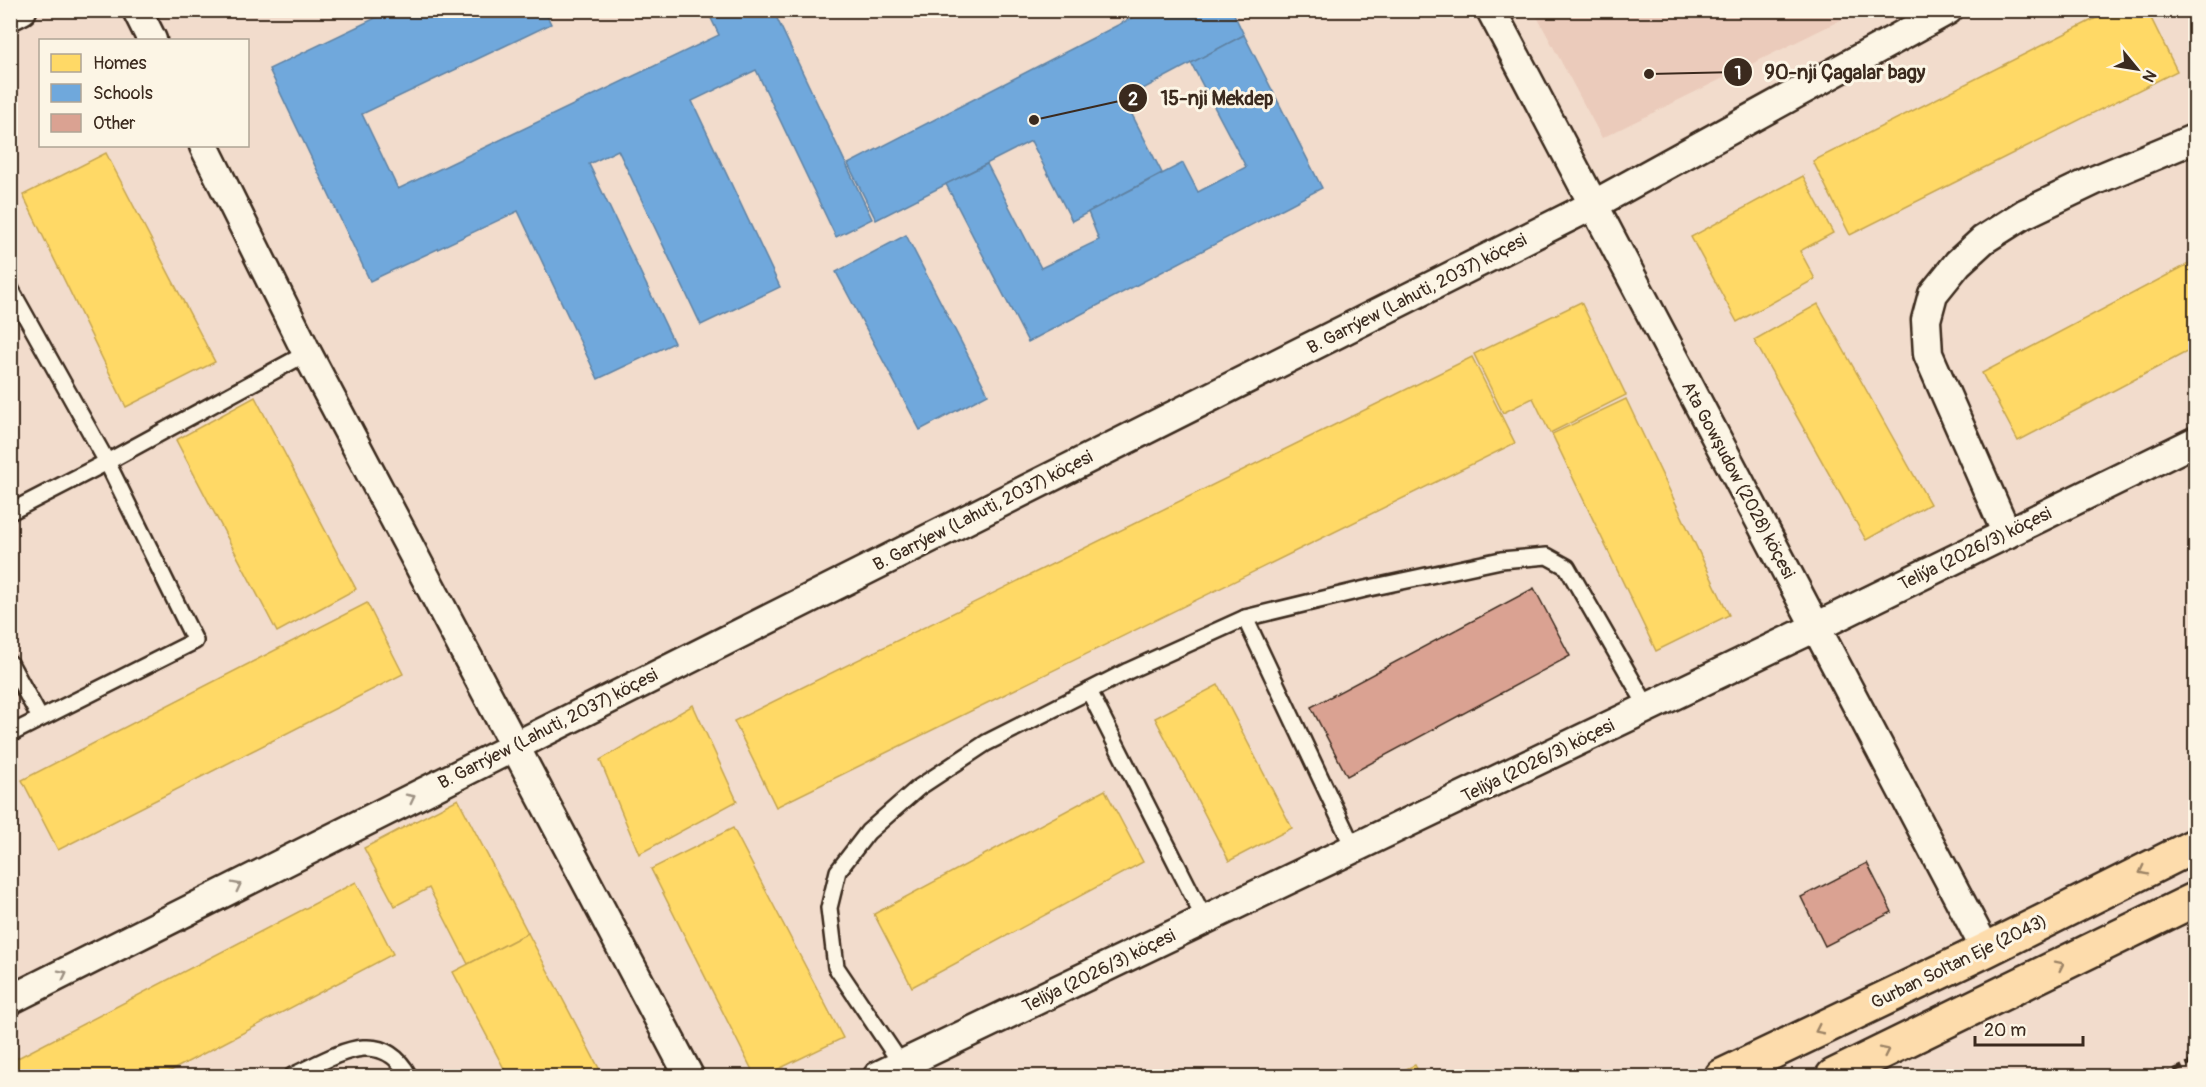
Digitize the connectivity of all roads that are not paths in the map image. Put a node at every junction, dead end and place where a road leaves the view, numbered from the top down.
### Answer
1 (22, 10) edge
2 (137, 10) edge
3 (1491, 10) edge
4 (1948, 10) edge
5 (10, 16) edge
6 (152, 39) edge
7 (2196, 138) edge
8 (204, 147) edge
9 (1593, 205) junction
10 (10, 288) edge
11 (307, 353) junction
12 (2196, 441) edge
13 (107, 462) junction
14 (10, 512) edge
15 (2007, 534) junction
16 (1245, 618) junction
17 (1816, 627) junction
18 (10, 663) edge
19 (1089, 691) junction
20 (1648, 708) junction
21 (40, 718) junction
22 (10, 734) edge
23 (515, 746) junction
24 (2196, 845) edge
25 (1354, 849) junction
26 (2196, 898) edge
27 (1205, 920) junction
28 (1986, 950) junction
29 (10, 1000) edge
30 (890, 1071) edge
31 (292, 1077) edge
32 (409, 1077) edge
33 (689, 1077) edge
34 (1722, 1077) edge
35 (1833, 1077) edge

1 - 5 street
2 - 6 street
3 - 9 street, Ata Gowşudow (2028) köçesi
4 - 9 street, B. Garrýew (Lahuti, 2037) köçesi
7 - 15 street
8 - 11 street
9 - 17 street, Ata Gowşudow (2028) köçesi
9 - 23 street, B. Garrýew (Lahuti, 2037) köçesi
10 - 13 lane
11 - 13 lane
11 - 23 street
12 - 15 street, Teliýa (2026/3) köçesi
13 - 14 lane
13 - 21 lane
15 - 17 street, Teliýa (2026/3) köçesi
16 - 19 lane
16 - 20 lane
16 - 25 lane
17 - 20 street, Teliýa (2026/3) köçesi
17 - 28 street, Ata Gowşudow (2028) köçesi
18 - 21 lane
19 - 27 lane
19 - 30 lane
20 - 25 street, Teliýa (2026/3) köçesi
21 - 22 lane
29 -> 23 street, B. Garrýew (Lahuti, 2037) köçesi
23 - 33 street
24 -> 28 highway, Gurban Soltan Eje (2043)
25 - 27 street, Teliýa (2026/3) köçesi
35 -> 26 highway
27 - 30 street, Teliýa (2026/3) köçesi
28 -> 34 highway, Gurban Soltan Eje (2043)
31 - 32 lane

